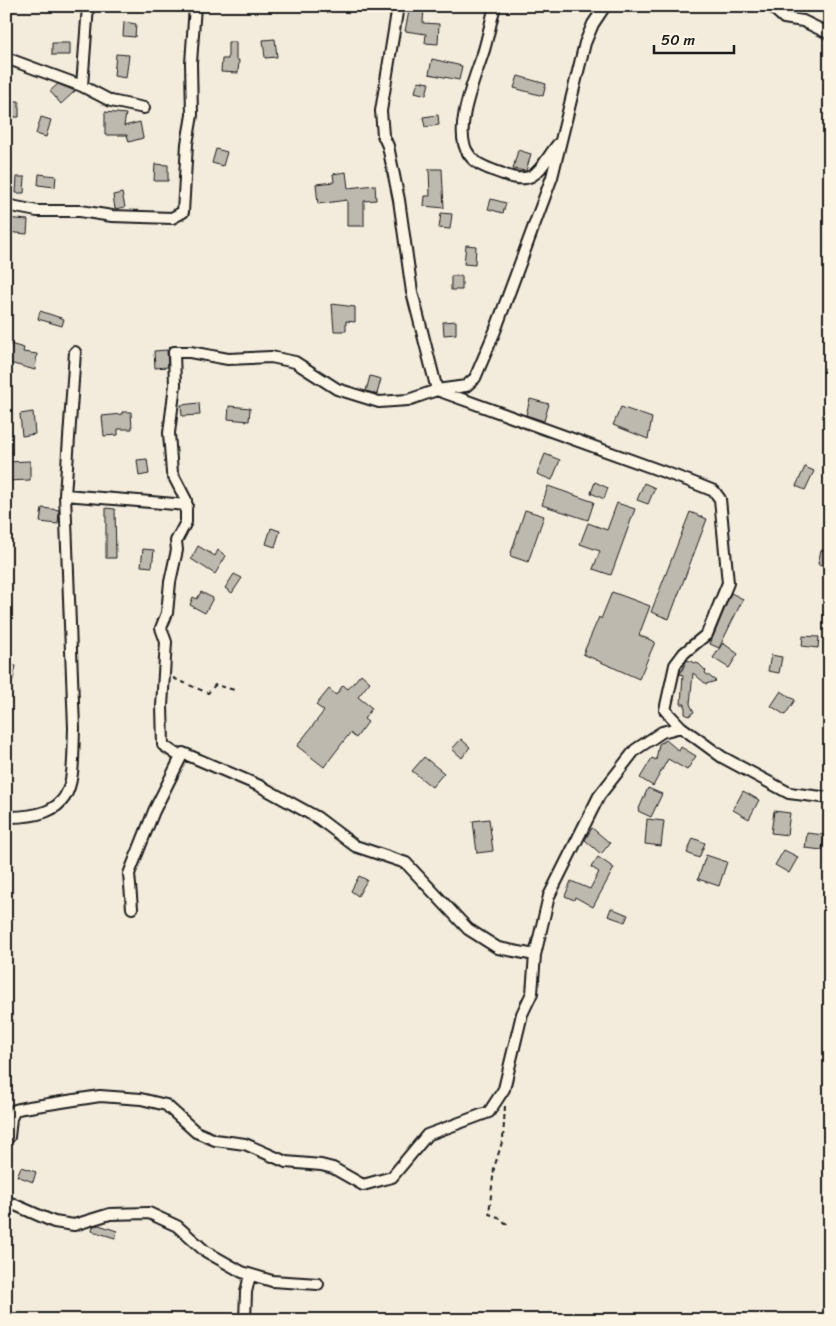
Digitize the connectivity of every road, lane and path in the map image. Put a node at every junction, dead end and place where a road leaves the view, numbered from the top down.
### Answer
1 (88, 6) edge
2 (195, 6) edge
3 (398, 6) edge
4 (495, 6) edge
5 (605, 6) edge
6 (771, 6) edge
7 (830, 34) edge
8 (6, 58) edge
9 (82, 86) junction
10 (144, 108) dead end
11 (561, 140) junction
12 (6, 205) edge
13 (75, 352) dead end
14 (437, 390) junction
15 (66, 496) junction
16 (187, 505) junction
17 (165, 673) junction
18 (235, 690) dead end
19 (681, 727) junction
20 (182, 755) junction
21 (830, 798) edge
22 (9, 817) dead end
23 (132, 908) dead end
24 (535, 955) junction
25 (504, 1089) junction
26 (6, 1137) edge
27 (6, 1200) edge
28 (508, 1225) dead end
29 (250, 1275) junction
30 (318, 1284) dead end
31 (245, 1320) edge

1 - 9 street
2 - 12 street
3 - 14 street
4 - 11 street
5 - 11 street
6 - 7 street
8 - 9 street
9 - 10 street
11 - 14 street
13 - 15 street
14 - 16 street
14 - 19 street
15 - 16 street
15 - 22 street
16 - 17 street
17 - 18 path
17 - 20 street
19 - 21 street
19 - 24 street
20 - 23 street
20 - 24 street
24 - 25 street
25 - 26 street
25 - 28 path
27 - 29 street
29 - 30 street
29 - 31 street

